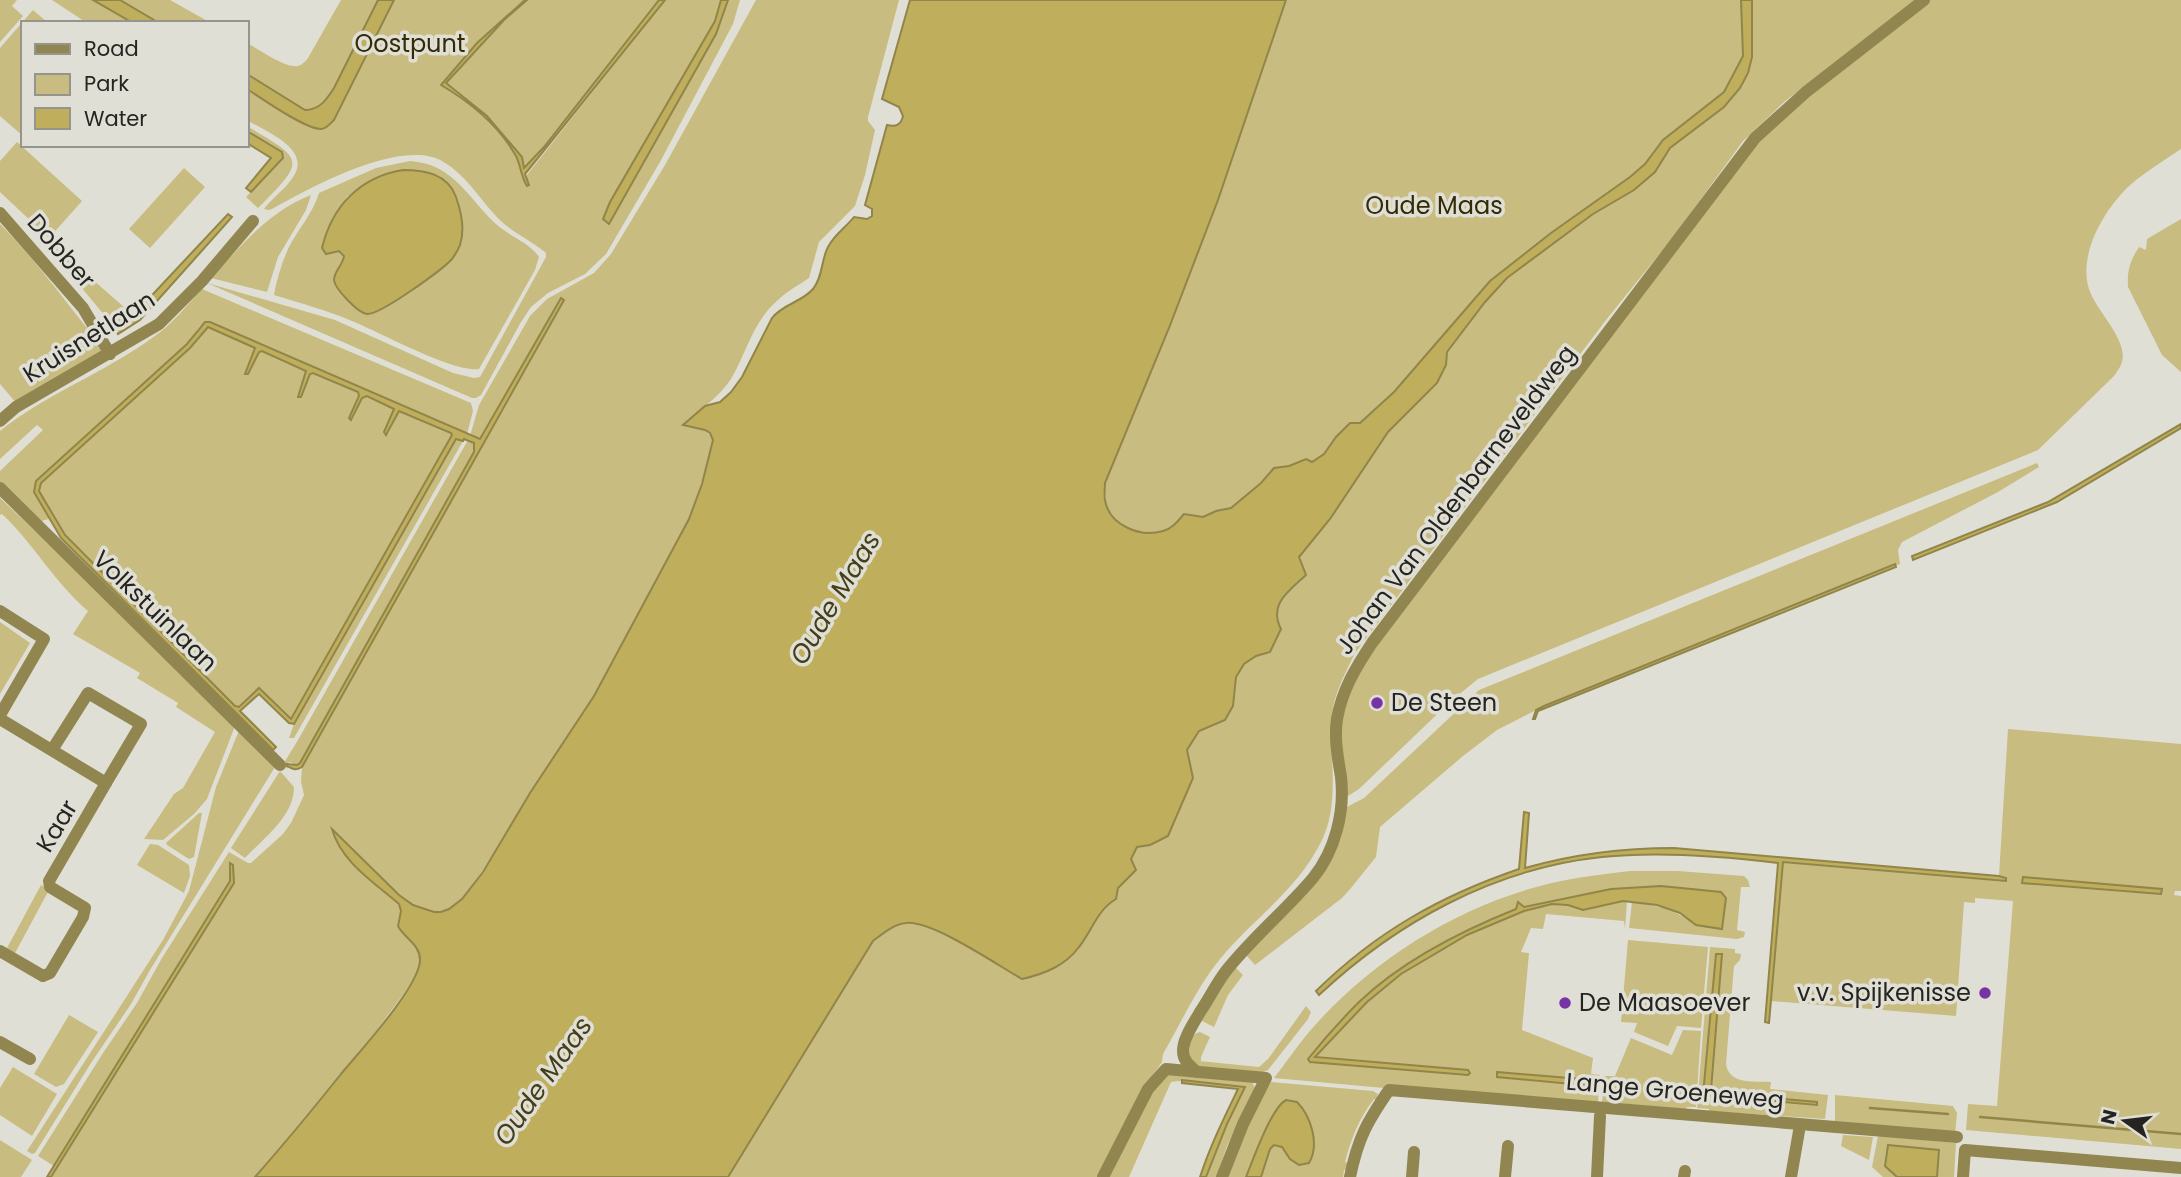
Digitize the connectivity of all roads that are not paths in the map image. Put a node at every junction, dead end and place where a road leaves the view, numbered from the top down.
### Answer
1 (1924, 0) edge
2 (0, 213) edge
3 (253, 221) dead end
4 (110, 354) junction
5 (0, 421) edge
6 (0, 488) edge
7 (0, 611) edge
8 (0, 717) edge
9 (52, 750) junction
10 (280, 765) dead end
11 (106, 783) junction
12 (0, 951) edge
13 (0, 1042) edge
14 (30, 1059) dead end
15 (1197, 1072) junction
16 (1600, 1116) dead end
17 (1799, 1131) dead end
18 (1957, 1137) dead end
19 (1508, 1146) dead end
20 (1414, 1152) dead end
21 (2181, 1168) edge
22 (1103, 1177) edge
23 (1222, 1177) edge
24 (1350, 1177) edge
25 (1412, 1177) edge
26 (1505, 1177) edge
27 (1597, 1177) edge
28 (1791, 1177) edge
29 (1963, 1177) edge

1 - 15 street, Johan Van Oldenbarneveldweg
2 - 4 street, Dobber
3 - 4 street, Kruisnetlaan
4 - 5 street, Kruisnetlaan
6 - 10 street, Volkstuinlaan
7 - 8 street
8 - 9 street
9 - 11 street
9 - 11 street
11 - 12 street, Kaar
13 - 14 street
15 - 22 street
15 - 23 street
16 - 27 street
17 - 28 street
18 - 24 street, Lange Groeneweg
19 - 26 street
20 - 25 street
21 - 29 street

